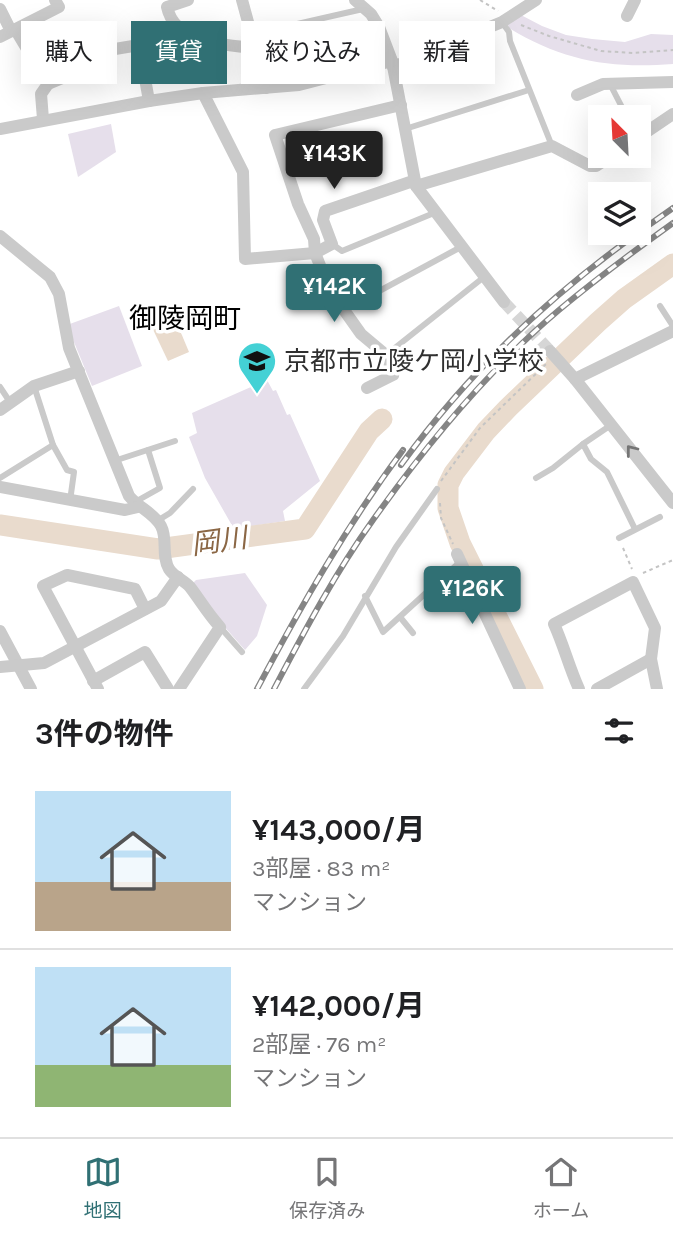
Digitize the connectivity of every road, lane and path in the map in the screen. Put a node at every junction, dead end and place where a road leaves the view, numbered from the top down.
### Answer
1 (55, 0) edge
2 (188, 0) edge
3 (242, 0) edge
4 (355, 0) edge
5 (480, 0) edge
6 (536, 0) edge
7 (635, 0) edge
8 (0, 9) edge
9 (365, 9) junction
10 (628, 16) dead end
11 (169, 20) joint
12 (506, 20) junction
13 (249, 21) edge
14 (311, 21) edge
15 (9, 32) edge
16 (241, 46) edge
17 (21, 48) edge
18 (673, 50) edge
19 (393, 64) junction
20 (673, 82) edge
21 (610, 83) junction
22 (47, 84) edge
23 (146, 84) edge
24 (265, 84) edge
25 (266, 89) junction
26 (529, 90) junction
27 (203, 93) junction
28 (577, 95) dead end
29 (149, 101) junction
30 (401, 105) junction
31 (620, 105) edge
32 (673, 114) edge
33 (43, 119) junction
34 (0, 129) edge
35 (405, 129) junction
36 (651, 129) edge
37 (552, 146) junction
38 (588, 165) edge
39 (414, 183) junction
40 (434, 213) junction
41 (0, 236) edge
42 (332, 244) junction
43 (461, 247) junction
44 (315, 253) junction
45 (484, 277) junction
46 (503, 302) tunnel mouth
47 (660, 306) dead end
48 (344, 310) junction
49 (673, 328) edge
50 (386, 355) junction
51 (555, 356) joint
52 (79, 370) junction
53 (575, 379) junction
54 (34, 386) junction
55 (0, 387) edge
56 (366, 388) dead end
57 (5, 406) edge
58 (611, 425) junction
59 (176, 441) dead end
60 (583, 444) junction
61 (53, 445) junction
62 (148, 450) junction
63 (117, 460) junction
64 (0, 478) edge
65 (536, 478) dead end
66 (0, 487) edge
67 (193, 489) dead end
68 (437, 489) junction
69 (70, 501) junction
70 (673, 503) edge
71 (136, 505) junction
72 (660, 517) dead end
73 (157, 521) junction
74 (635, 529) junction
75 (619, 538) joint
76 (459, 558) junction
77 (673, 560) edge
78 (178, 577) junction
79 (365, 596) junction
80 (145, 610) junction
81 (400, 617) junction
82 (220, 627) junction
83 (0, 631) edge
84 (413, 632) dead end
85 (74, 647) junction
86 (242, 652) dead end
87 (651, 659) junction
88 (18, 665) junction
89 (0, 667) edge
90 (95, 685) edge
91 (515, 687) edge
92 (303, 688) edge
93 (31, 689) edge
94 (168, 689) edge
95 (178, 689) edge
96 (579, 689) edge
97 (597, 689) edge
98 (657, 689) edge

1 - 15 street
2 - 11 street
3 - 13 street
4 - 9 street
5 - 12 path
6 - 12 street
7 - 10 street
8 - 15 street
9 - 14 lane
9 - 19 street
11 - 16 street
12 - 18 path
12 - 19 street
12 - 26 lane
15 - 17 street
19 - 25 street
19 - 30 street
20 - 21 street
21 - 28 street
21 - 31 lane
22 - 33 street
23 - 29 street
24 - 25 street
25 - 27 street
26 - 35 lane
26 - 37 lane
27 - 29 street
27 - 44 street
29 - 33 street
30 - 35 street
30 - 44 street
32 - 36 street
33 - 34 street
35 - 39 street
37 - 38 street
37 - 39 street
39 - 40 street
39 - 42 street
40 - 42 lane
40 - 43 street
41 - 52 street
42 - 44 street
43 - 45 street
43 - 48 lane
44 - 48 street
45 - 46 street
45 - 50 lane
47 - 49 lane
48 - 50 street
49 - 53 street
50 - 56 street
51 - 53 street
51 - 68 path
52 - 54 street
52 - 63 street
53 - 58 street
54 - 57 street
54 - 61 lane
55 - 57 lane
58 - 60 lane
70 -> 58 street
59 - 62 lane
60 - 65 lane
60 - 74 lane
61 - 64 lane
61 - 69 lane
62 - 63 lane
62 - 71 lane
63 - 71 street
66 - 69 street
67 - 73 lane
68 - 76 path
68 - 79 lane
69 - 71 street
71 - 73 street
72 - 74 lane
73 - 78 street
74 - 75 lane
75 - 77 path
76 - 81 lane
76 - 91 street
78 - 80 street
78 - 82 street
79 - 81 lane
79 - 92 lane
80 - 85 street
80 - 85 street
81 - 84 lane
82 - 86 lane
82 - 95 street
83 - 88 street
85 - 88 street
85 - 90 street
87 - 96 street
87 - 97 street
87 - 98 street
88 - 89 street
88 - 93 street
90 - 94 street

